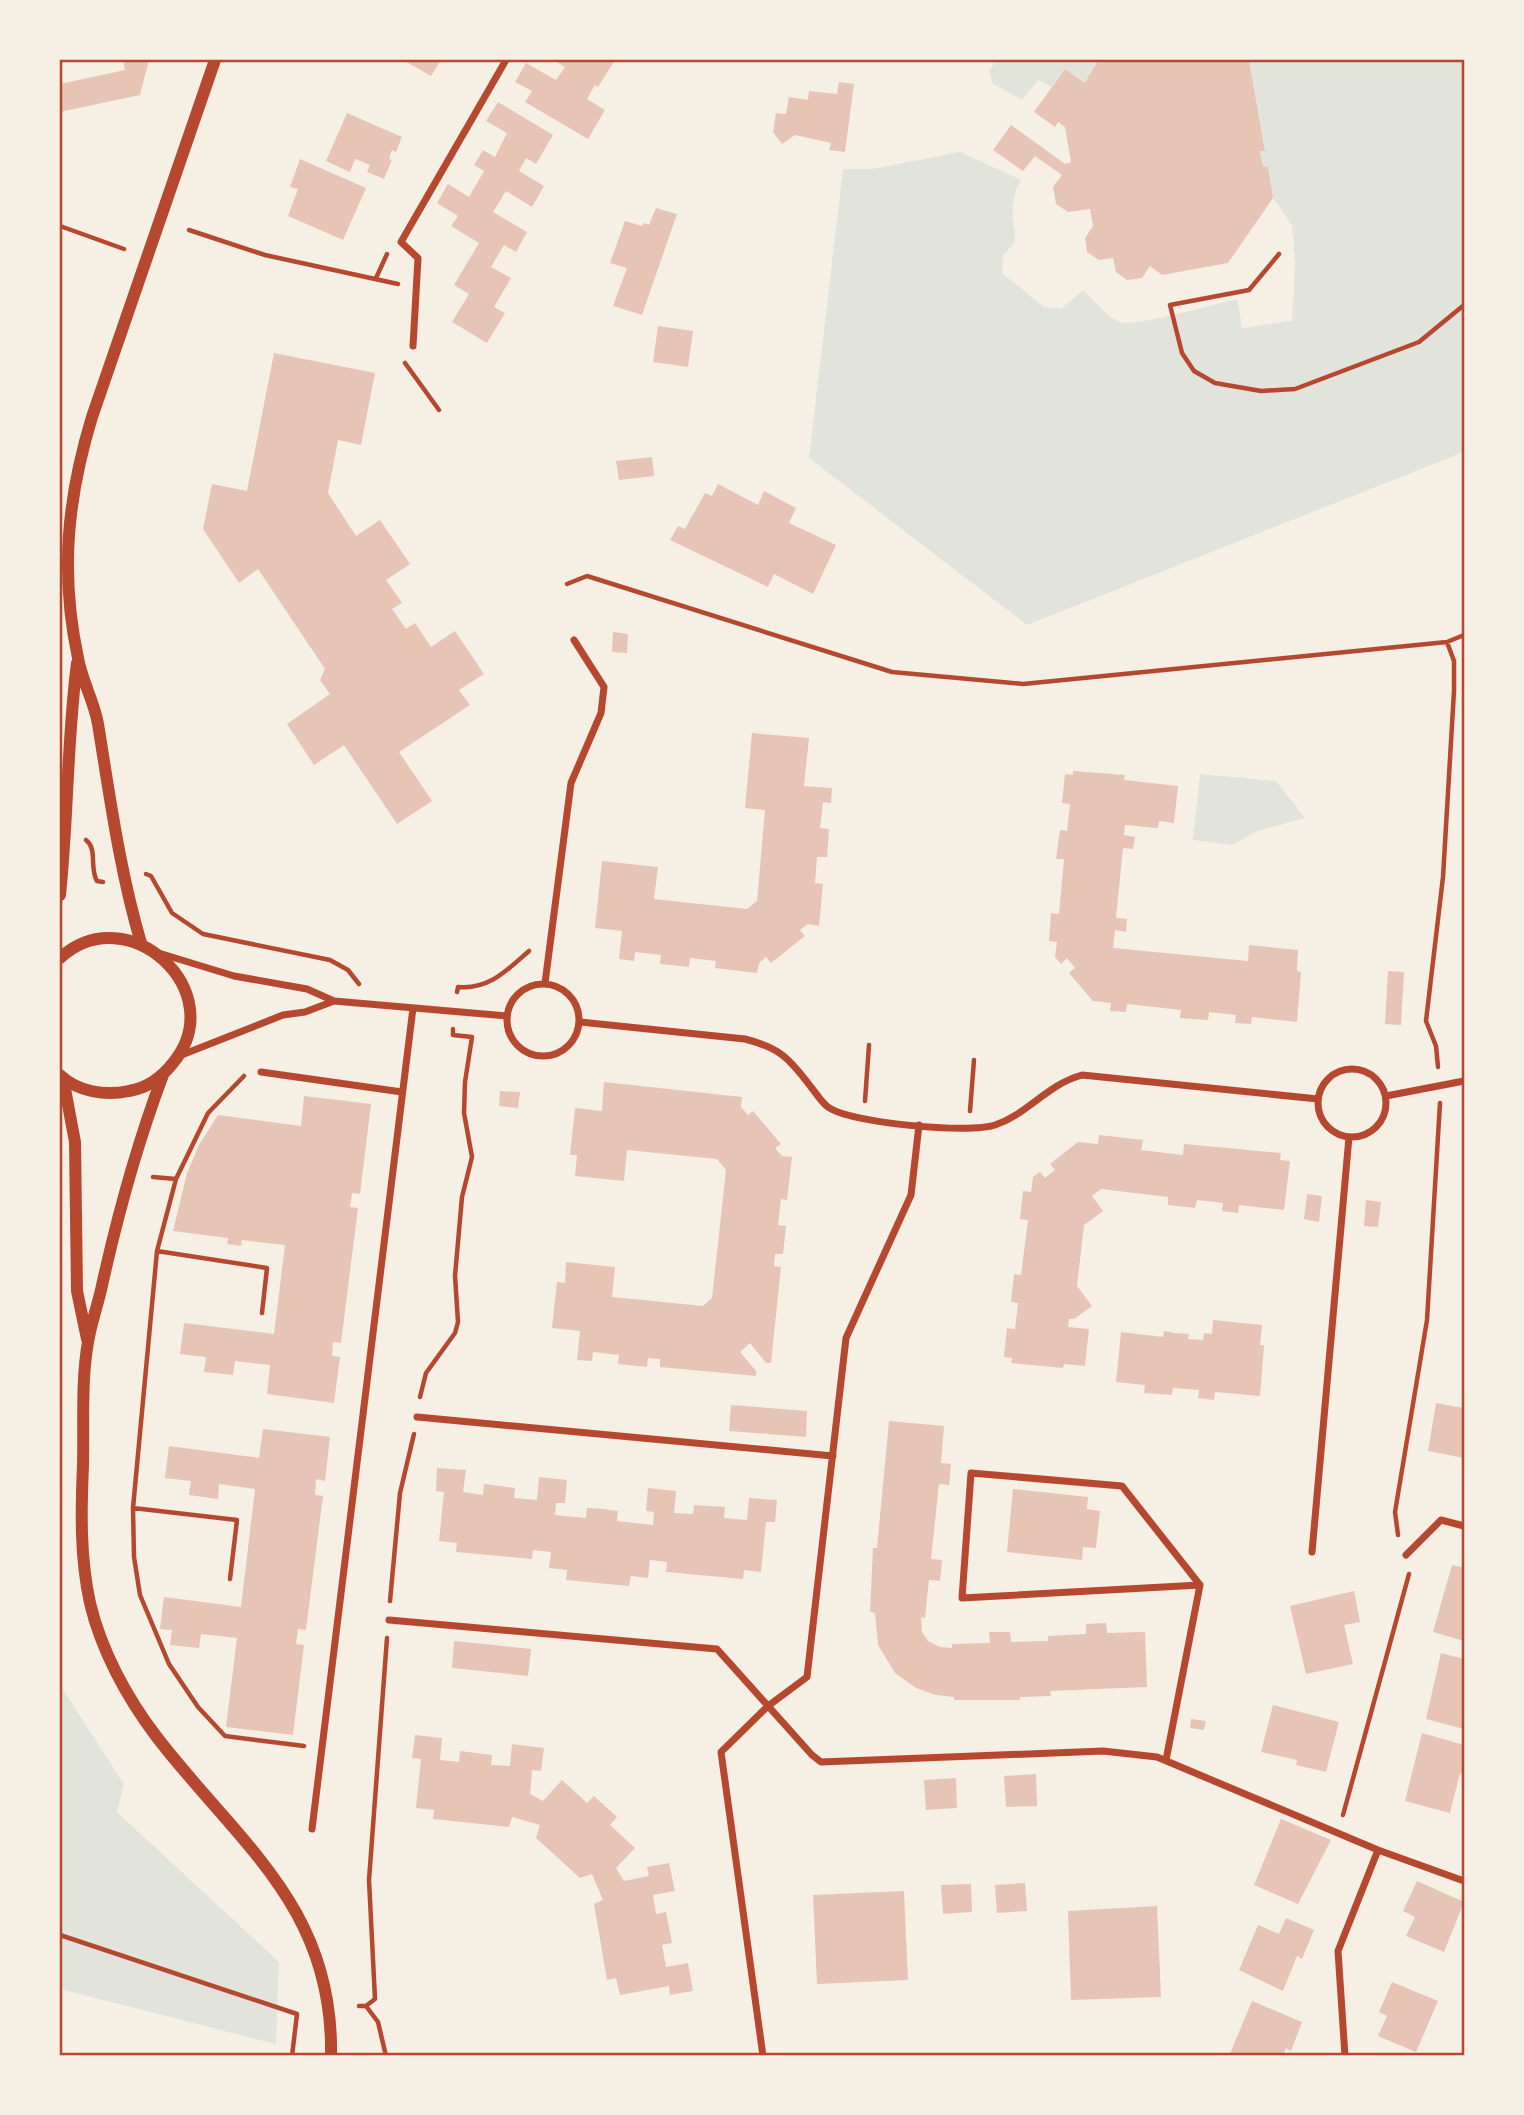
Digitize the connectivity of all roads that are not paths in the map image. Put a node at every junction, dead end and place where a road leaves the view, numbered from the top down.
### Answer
1 (215, 60) edge
2 (506, 60) edge
3 (414, 346) dead end
4 (574, 640) dead end
5 (78, 660) junction
6 (60, 895) edge
7 (141, 943) junction
8 (158, 953) junction
9 (60, 958) edge
10 (545, 984) junction
11 (334, 1001) junction
12 (413, 1008) junction
13 (507, 1016) junction
14 (580, 1021) junction
15 (179, 1056) junction
16 (261, 1072) dead end
17 (163, 1075) junction
18 (61, 1076) edge
19 (1465, 1081) edge
20 (401, 1092) junction
21 (1386, 1096) junction
22 (1318, 1099) junction
23 (919, 1125) junction
24 (1349, 1137) junction
25 (87, 1343) junction
26 (417, 1417) road end
27 (833, 1456) junction
28 (1465, 1526) edge
29 (1312, 1552) dead end
30 (1406, 1555) road end
31 (1200, 1585) junction
32 (389, 1620) road end
33 (768, 1706) junction
34 (1166, 1760) junction
35 (312, 1829) dead end
36 (1378, 1850) junction
37 (1465, 1881) edge
38 (331, 2056) edge
39 (763, 2056) edge
40 (1345, 2056) edge

1 - 5 street
2 - 3 street
4 - 10 street
5 - 6 street
5 - 7 street
7 - 8 street
7 - 9 street
8 - 11 street
8 - 15 street
10 - 13 street
10 - 14 street
11 - 12 street
11 - 15 street
12 - 13 street
12 - 20 street
13 - 14 street
14 - 23 street
15 - 17 street
16 - 20 street
17 - 18 street
17 - 25 street
18 - 25 street
19 - 21 street
20 - 35 street
21 - 22 street
21 - 24 street
22 - 23 street
22 - 24 street
23 - 27 street
24 - 29 street
25 - 38 street
26 - 27 street
27 - 33 street
28 - 30 street
31 - 31 street
31 - 34 street
32 - 33 street
33 - 34 street
33 - 39 street
34 - 36 street
36 - 37 street
36 - 40 street

